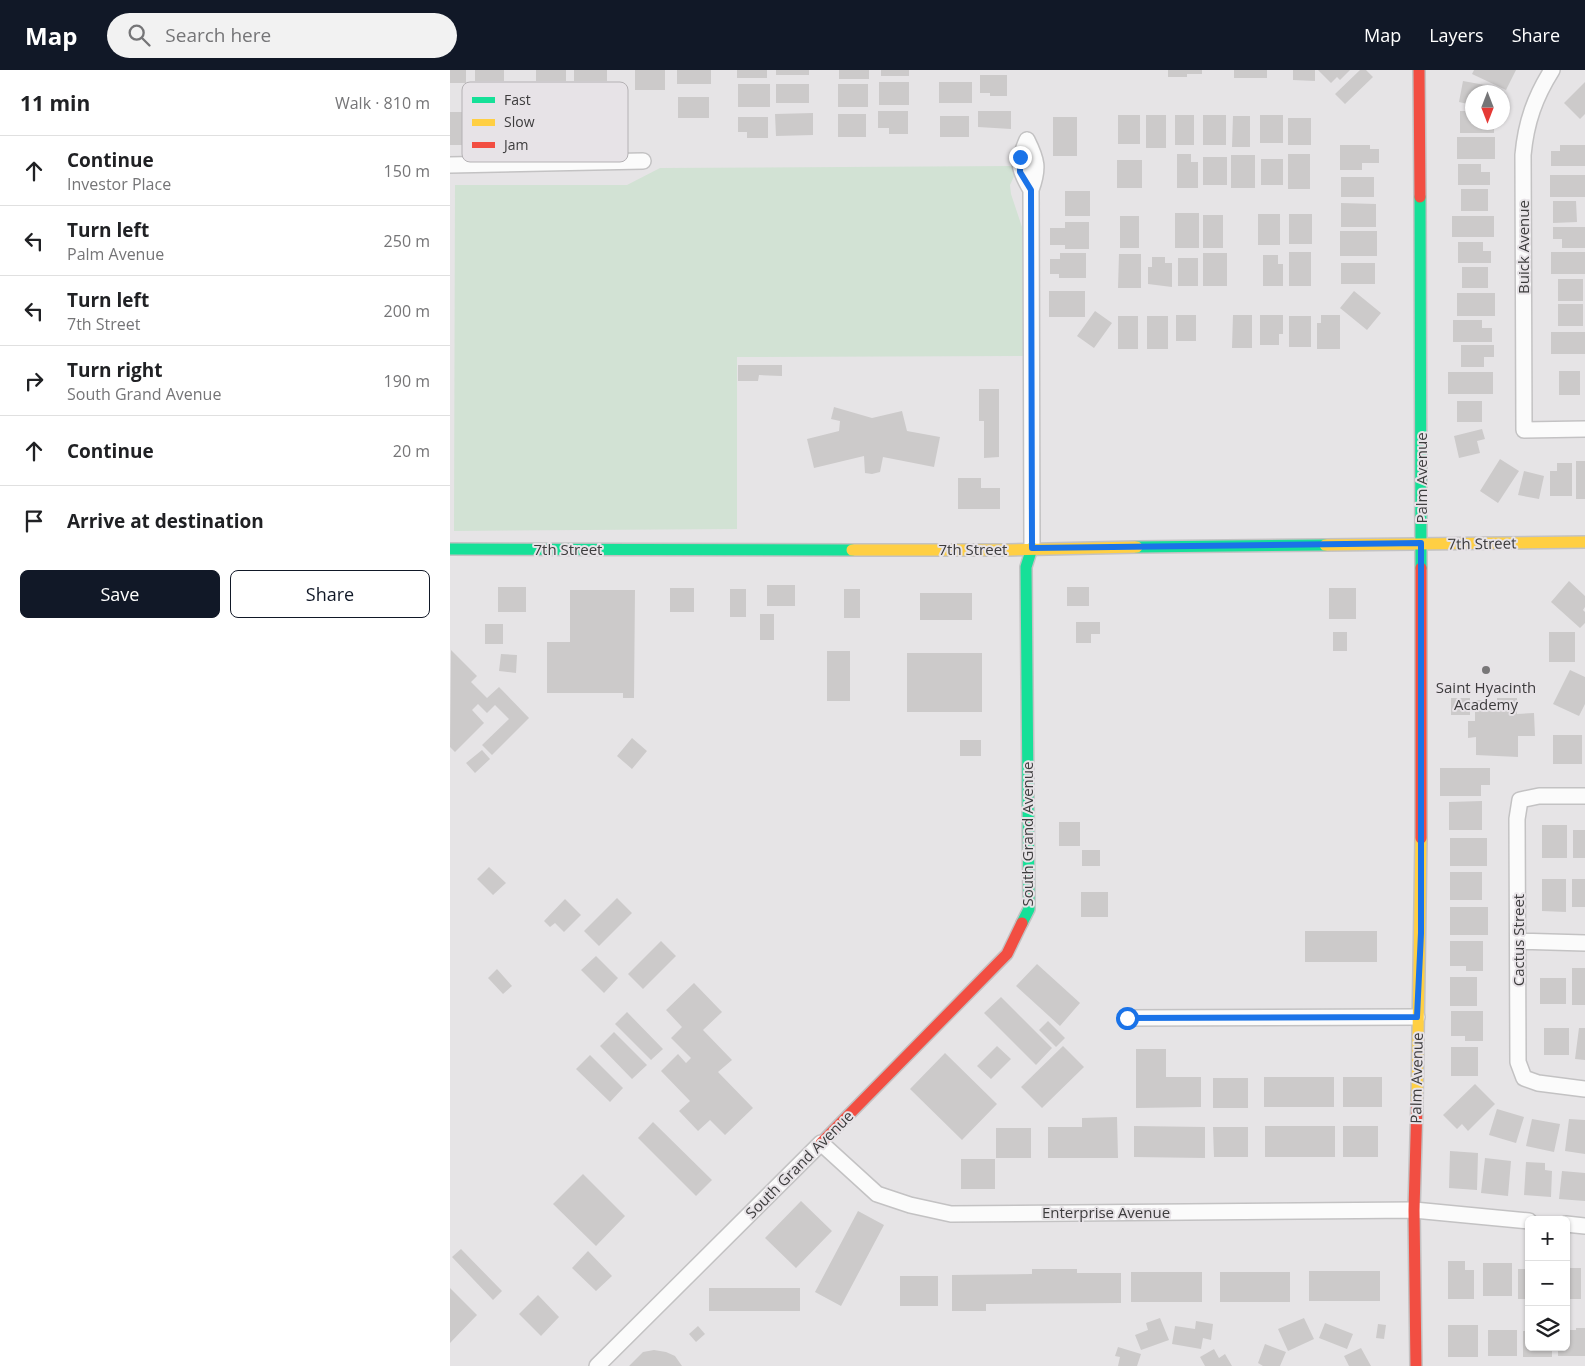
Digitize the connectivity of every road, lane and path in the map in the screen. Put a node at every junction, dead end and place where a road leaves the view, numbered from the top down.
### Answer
1 (1419, 70) edge
2 (1552, 70) edge
3 (628, 161) edge
4 (643, 161) dead end
5 (595, 162) edge
6 (450, 165) edge
7 (1031, 190) dead end
8 (1585, 429) edge
9 (1585, 542) edge
10 (1421, 543) junction
11 (1032, 548) junction
12 (450, 549) edge
13 (1585, 796) edge
14 (1518, 941) junction
15 (1585, 943) edge
16 (1417, 1017) junction
17 (1127, 1018) dead end
18 (1585, 1089) edge
19 (821, 1143) junction
20 (1414, 1210) junction
21 (1525, 1221) edge
22 (1570, 1224) edge
23 (1585, 1226) edge
24 (597, 1366) edge
25 (1416, 1366) edge

1 - 10 street, Palm Avenue
2 - 8 street, Buick Avenue
3 - 4 street
5 - 6 street
7 - 11 street, South Grand Avenue
9 - 10 street, 7th Street
10 - 11 street, 7th Street
10 - 16 street, Palm Avenue
11 - 12 street, 7th Street
11 - 19 street, South Grand Avenue
13 - 14 street, Cactus Street
14 - 15 street
14 - 18 street, Cactus Street
16 - 17 street
16 - 20 street, Palm Avenue
19 - 20 street, Enterprise Avenue
19 - 24 street, South Grand Avenue
20 - 21 street, Enterprise Avenue
20 - 25 street, Palm Avenue
22 - 23 street

